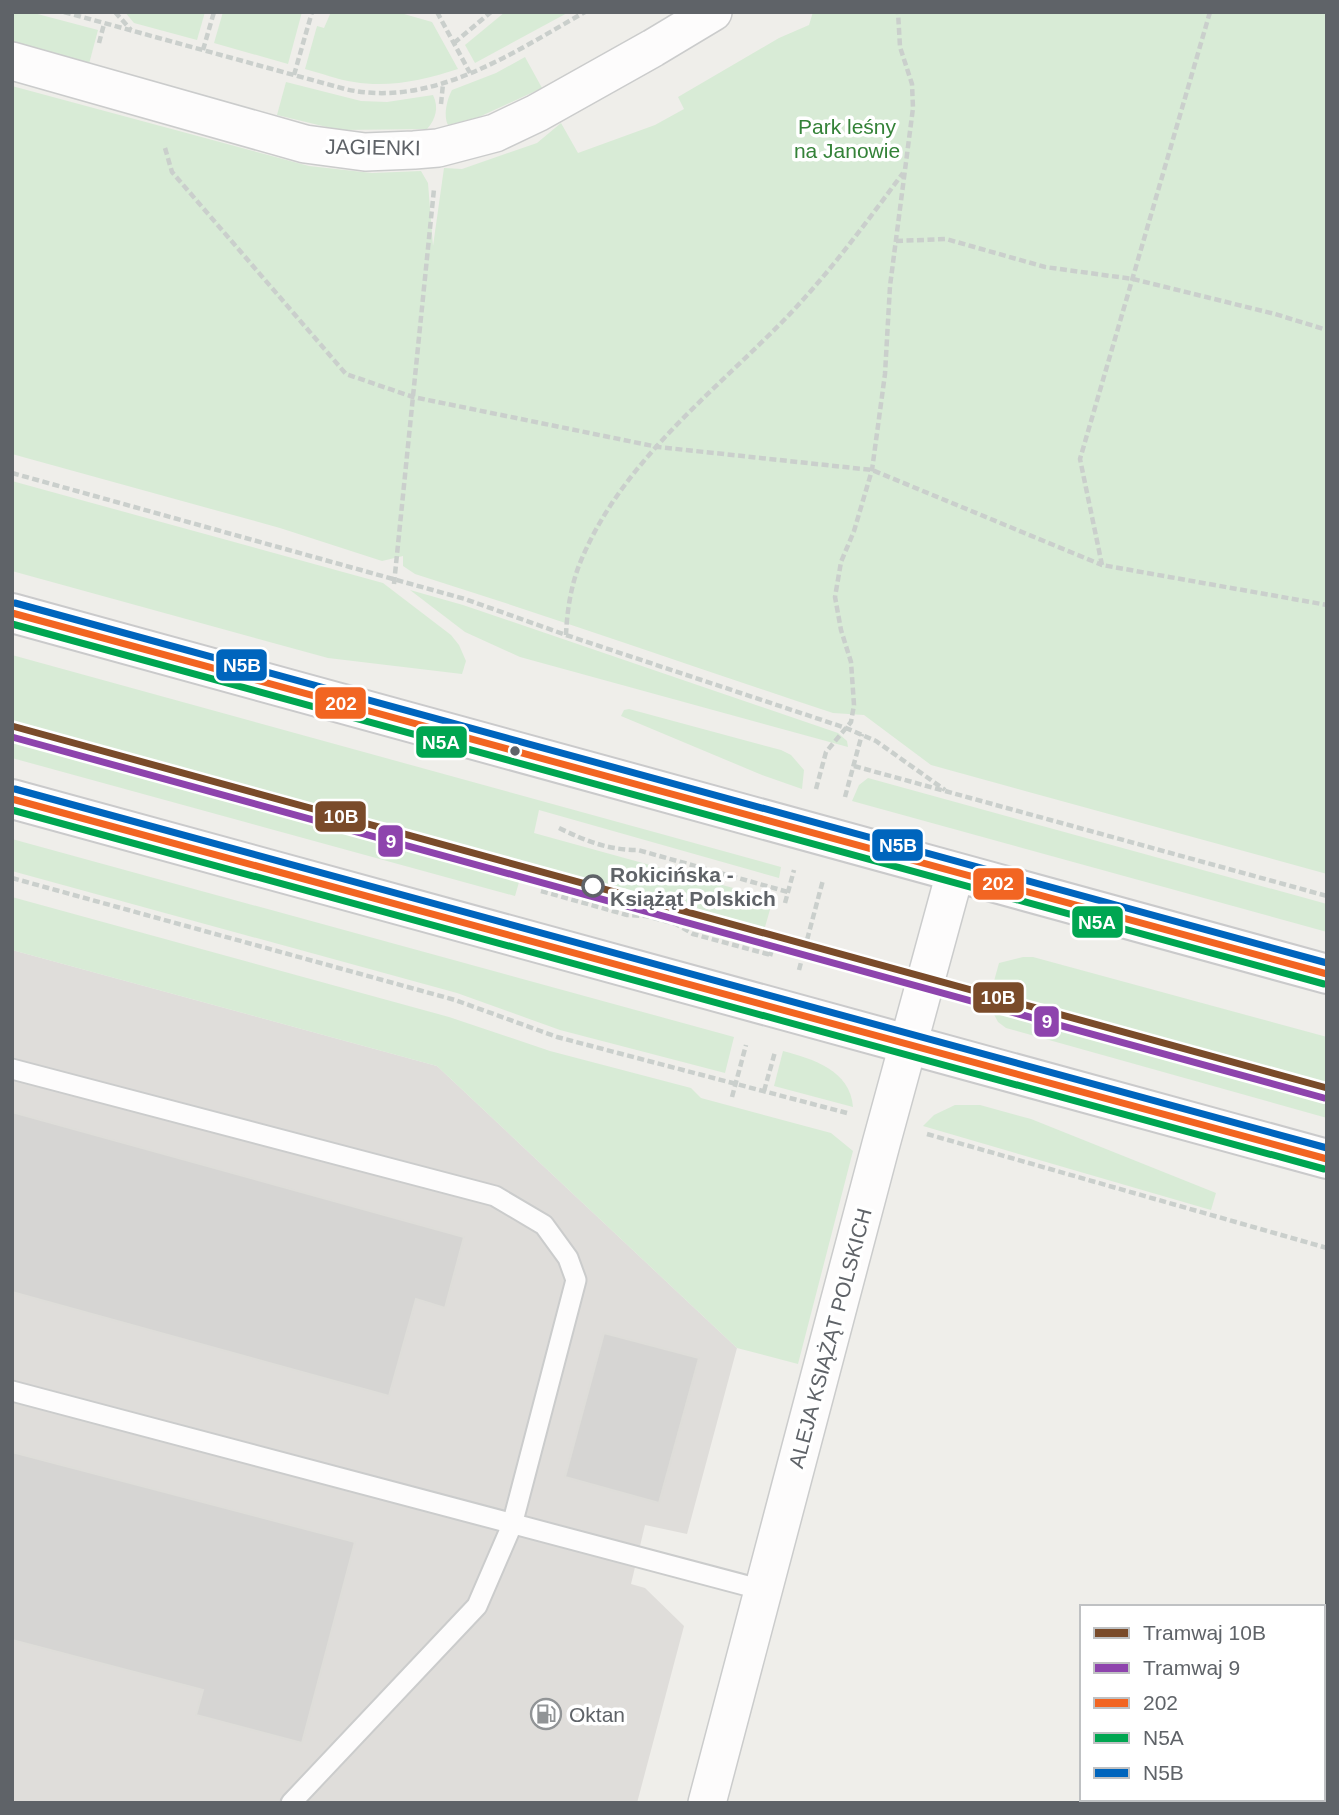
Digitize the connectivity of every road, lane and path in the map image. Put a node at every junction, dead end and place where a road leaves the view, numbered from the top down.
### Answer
1 (64, 12) edge
2 (115, 12) edge
3 (214, 12) edge
4 (312, 12) edge
5 (437, 12) edge
6 (491, 12) edge
7 (585, 12) edge
8 (713, 12) edge
9 (898, 12) edge
10 (1210, 12) edge
11 (132, 31) junction
12 (454, 43) junction
13 (203, 50) junction
14 (12, 61) edge
15 (470, 73) junction
16 (294, 75) junction
17 (443, 84) junction
18 (149, 99) junction
19 (438, 148) junction
20 (904, 172) junction
21 (896, 241) junction
22 (1133, 279) junction
23 (1327, 330) edge
24 (413, 397) junction
25 (658, 447) junction
26 (872, 470) junction
27 (12, 473) edge
28 (1102, 565) junction
29 (395, 581) junction
30 (1327, 605) edge
31 (12, 613) edge
32 (566, 635) junction
33 (846, 728) junction
34 (862, 734) junction
35 (854, 766) junction
36 (945, 790) junction
37 (815, 797) dead end
38 (12, 799) edge
39 (843, 804) dead end
40 (559, 828) dead end
41 (795, 865) dead end
42 (825, 873) dead end
43 (956, 873) junction
44 (12, 878) edge
45 (541, 891) dead end
46 (788, 892) junction
47 (1327, 896) edge
48 (785, 903) dead end
49 (774, 944) dead end
50 (771, 955) junction
51 (769, 962) dead end
52 (1327, 974) edge
53 (797, 977) dead end
54 (748, 1037) dead end
55 (777, 1045) dead end
56 (909, 1045) junction
57 (12, 1069) edge
58 (735, 1084) junction
59 (764, 1091) junction
60 (732, 1097) dead end
61 (859, 1116) dead end
62 (914, 1131) dead end
63 (1327, 1159) edge
64 (1327, 1248) edge
65 (12, 1391) edge
66 (512, 1525) junction
67 (763, 1590) junction
68 (291, 1803) edge
69 (707, 1803) edge

1 - 11 path
2 - 11 path
3 - 13 path
4 - 16 path
5 - 12 path
6 - 12 path
7 - 15 path
8 - 19 street, JAGIENKI
9 - 20 path
10 - 22 path
11 - 13 path
12 - 15 path
13 - 16 path
14 - 18 street, JAGIENKI
15 - 17 path
16 - 17 path
17 - 19 path
18 - 19 street, JAGIENKI
18 - 24 path
19 - 24 path
20 - 21 path
20 - 25 path
21 - 22 path
21 - 26 path
22 - 23 path
22 - 28 path
24 - 25 path
24 - 29 path
25 - 26 path
25 - 32 path
26 - 28 path
26 - 33 path
27 - 29 path
28 - 30 path
29 - 32 path
31 - 43 main road
32 - 33 path
33 - 34 path
33 - 37 path
34 - 35 path
34 - 36 path
35 - 36 path
35 - 39 path
36 - 47 path
38 - 56 main road
40 - 46 path
41 - 46 path
42 - 53 path
43 - 52 main road
43 - 56 street, ALEJA KSIĄŻĄT POLSKICH
44 - 58 path
45 - 50 path
46 - 48 path
49 - 50 path
50 - 51 path
54 - 58 path
55 - 59 path
56 - 63 main road
56 - 67 street, ALEJA KSIĄŻĄT POLSKICH
57 - 66 lane
58 - 59 path
58 - 60 path
59 - 61 path
62 - 64 path
65 - 66 lane
66 - 67 lane
66 - 68 lane
67 - 69 street, ALEJA KSIĄŻĄT POLSKICH

